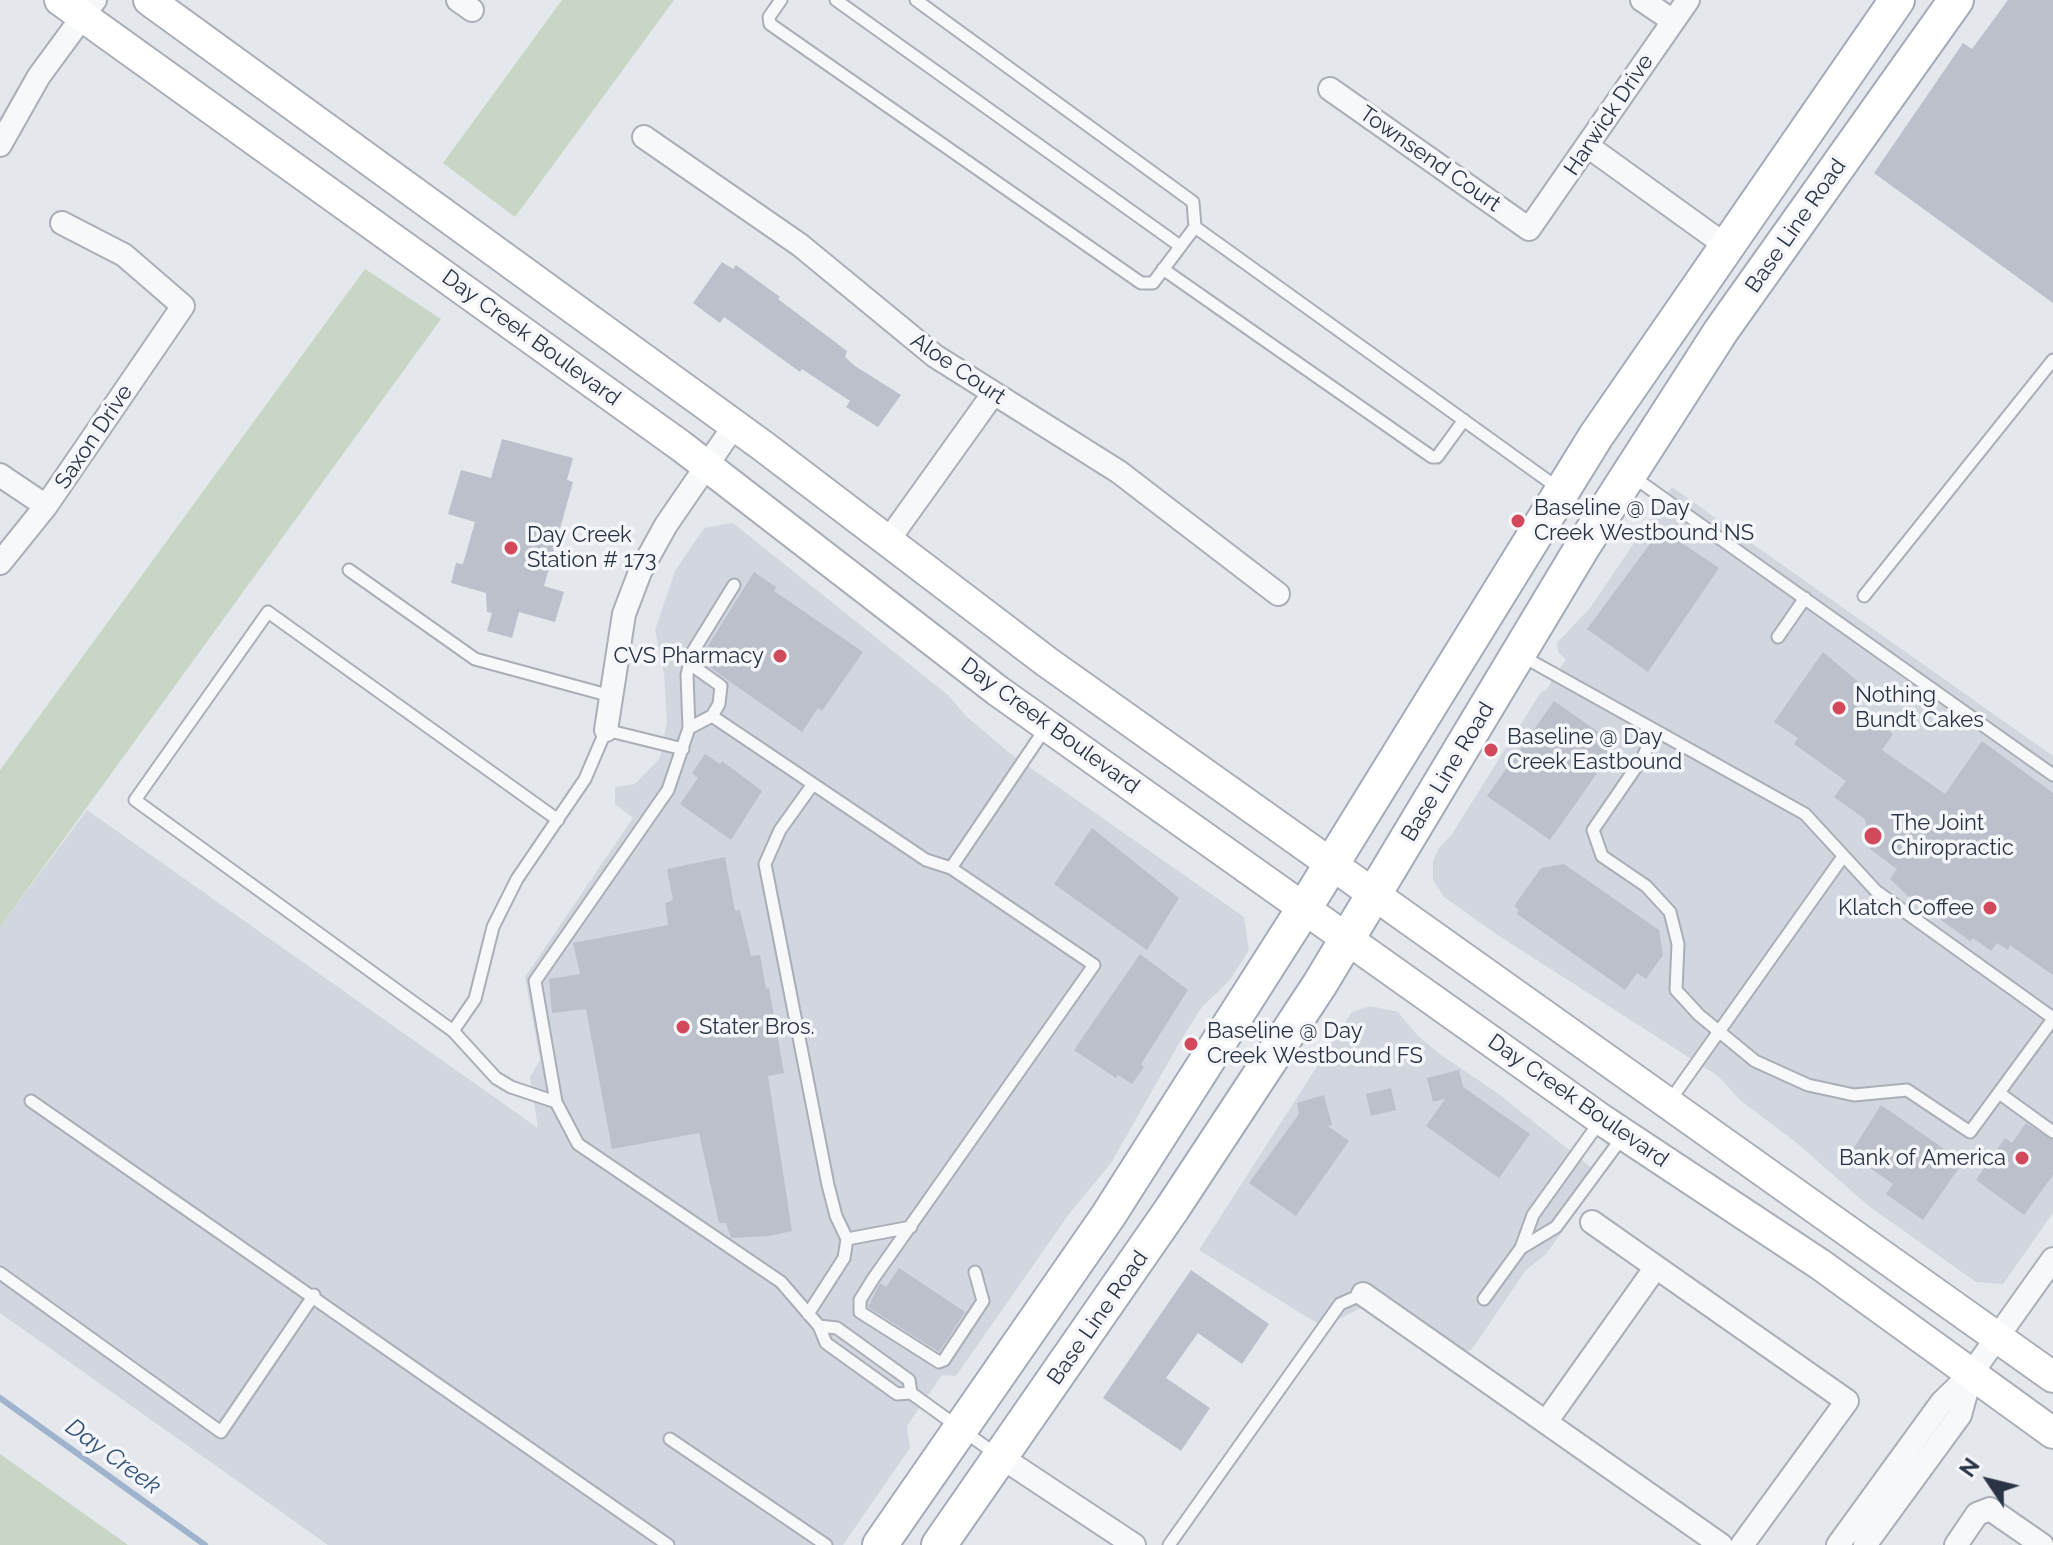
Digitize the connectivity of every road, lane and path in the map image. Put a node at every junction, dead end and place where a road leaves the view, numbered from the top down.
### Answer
1 (149, 0) edge
2 (781, 0) edge
3 (836, 0) edge
4 (916, 0) edge
5 (1642, 0) edge
6 (1688, 0) edge
7 (1897, 0) edge
8 (1956, 0) edge
9 (80, 6) edge
10 (1673, 21) junction
11 (1330, 89) dead end
12 (644, 137) dead end
13 (0, 144) edge
14 (1589, 147) junction
15 (62, 223) dead end
16 (1195, 227) junction
17 (1529, 229) joint
18 (1725, 245) junction
19 (1180, 246) junction
20 (1163, 269) junction
21 (1700, 282) junction
22 (2053, 360) edge
23 (993, 394) junction
24 (1464, 420) junction
25 (734, 426) junction
26 (707, 465) junction
27 (1629, 474) junction
28 (0, 475) edge
29 (1562, 491) junction
30 (46, 506) junction
31 (887, 542) junction
32 (0, 563) edge
33 (349, 570) dead end
34 (734, 585) dead end
35 (1278, 594) dead end
36 (1864, 596) dead end
37 (1805, 598) junction
38 (1778, 637) dead end
39 (1519, 655) junction
40 (690, 664) junction
41 (611, 696) junction
42 (712, 716) junction
43 (1047, 726) junction
44 (689, 728) junction
45 (606, 730) junction
46 (1655, 730) junction
47 (683, 749) junction
48 (2053, 775) edge
49 (813, 784) junction
50 (558, 820) junction
51 (1842, 858) junction
52 (1331, 863) junction
53 (951, 868) junction
54 (1374, 893) junction
55 (1305, 907) junction
56 (1348, 938) junction
57 (2053, 1018) edge
58 (453, 1031) junction
59 (1718, 1031) junction
60 (1999, 1093) junction
61 (31, 1101) dead end
62 (556, 1102) junction
63 (1668, 1103) junction
64 (1613, 1127) junction
65 (2053, 1132) edge
66 (1592, 1222) dead end
67 (911, 1227) junction
68 (847, 1239) junction
69 (1521, 1248) junction
70 (2053, 1259) edge
71 (1656, 1267) junction
72 (975, 1272) dead end
73 (0, 1273) edge
74 (1363, 1294) joint
75 (314, 1295) junction
76 (1484, 1299) dead end
77 (808, 1314) junction
78 (819, 1326) junction
79 (1997, 1337) junction
80 (1971, 1374) junction
81 (2053, 1377) edge
82 (911, 1393) junction
83 (1546, 1422) junction
84 (961, 1428) junction
85 (2053, 1433) edge
86 (670, 1439) dead end
87 (1001, 1457) junction
88 (668, 1545) edge
89 (826, 1545) edge
90 (880, 1545) edge
91 (939, 1545) edge
92 (1134, 1545) edge
93 (1169, 1545) edge
94 (1721, 1545) edge
95 (1742, 1545) edge
96 (1838, 1545) edge
97 (1865, 1545) edge
98 (1956, 1545) edge
99 (2042, 1545) edge

1 - 25 main road
2 - 20 lane
3 - 19 lane
4 - 16 lane
5 - 10 street
6 - 10 street, Harwick Drive
7 - 18 main road
8 - 27 main road, Base Line Road
9 - 13 street
9 - 26 main road, Day Creek Boulevard
10 - 14 street, Harwick Drive
11 - 17 street, Townsend Court
12 - 23 street, Aloe Court
14 - 17 street, Harwick Drive
14 - 18 street
15 - 30 street, Saxon Drive
16 - 19 lane
16 - 24 lane
18 - 21 main road
19 - 20 lane
20 - 24 lane
21 - 27 main road
21 - 29 main road
22 - 36 lane
23 - 31 street
23 - 35 street, Aloe Court
24 - 29 lane
25 - 26 street
25 - 31 main road
26 - 41 street
26 - 43 main road, Day Creek Boulevard
27 - 37 lane
27 - 39 main road, Base Line Road
28 - 30 street
29 - 52 main road
30 - 32 street, Saxon Drive
31 - 52 main road
33 - 41 lane
34 - 40 lane
37 - 38 lane
37 - 48 lane
39 - 46 lane
39 - 54 main road, Base Line Road
40 - 42 lane
40 - 44 lane
41 - 45 street
42 - 44 lane
42 - 49 lane
43 - 53 lane
43 - 55 main road, Day Creek Boulevard
44 - 47 lane
45 - 47 lane
45 - 50 lane
46 - 51 lane
46 - 59 lane
47 - 62 lane
49 - 53 lane
49 - 68 lane
50 - 58 lane
50 - 58 lane
51 - 57 lane
51 - 59 lane
52 - 54 main road
52 - 55 main road
53 - 67 lane
54 - 56 main road, Base Line Road
54 - 63 main road
55 - 56 main road, Day Creek Boulevard
55 - 84 main road
56 - 64 main road, Day Creek Boulevard
56 - 87 main road, Base Line Road
57 - 60 lane
58 - 62 lane
59 - 60 lane
59 - 63 lane
60 - 65 lane
61 - 75 lane
62 - 77 lane
63 - 79 main road
64 - 69 lane
64 - 69 lane
64 - 80 main road, Day Creek Boulevard
66 - 71 street
67 - 68 lane
67 - 72 lane
68 - 77 lane
69 - 76 lane
70 - 79 street
71 - 83 street
71 - 95 street
73 - 75 lane
74 - 83 street
74 - 93 lane
75 - 88 lane
77 - 78 lane
78 - 82 lane
78 - 82 lane
79 - 80 street
79 - 81 main road
80 - 85 main road, Day Creek Boulevard
80 - 96 street
80 - 97 street
82 - 84 lane
83 - 94 street
84 - 87 lane
84 - 90 main road
86 - 89 lane
87 - 91 main road, Base Line Road
87 - 92 street
98 - 99 street

